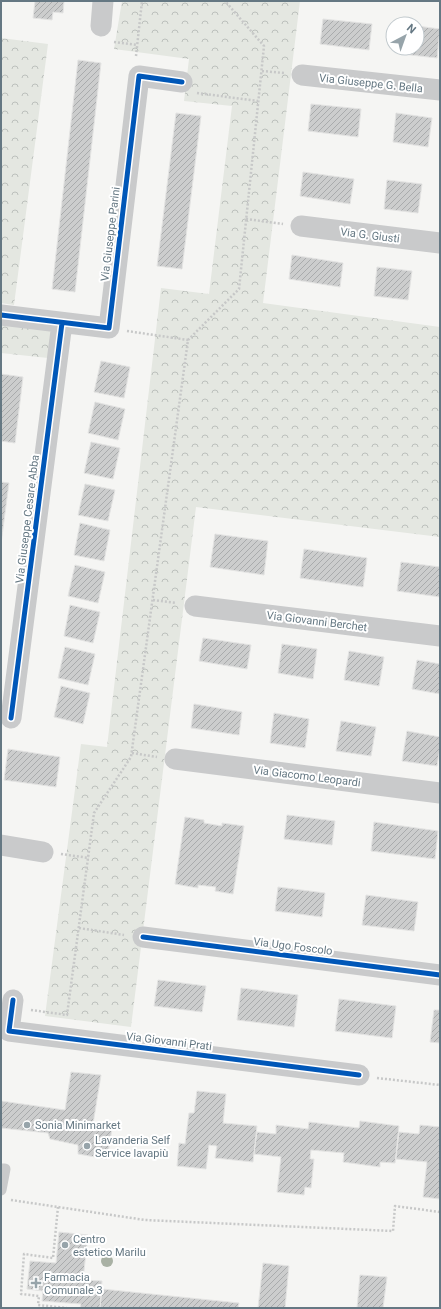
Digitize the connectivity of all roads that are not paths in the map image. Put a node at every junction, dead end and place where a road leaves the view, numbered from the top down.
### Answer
1 (104, 1) edge
2 (101, 26) dead end
3 (302, 75) dead end
4 (182, 82) road end
5 (440, 90) edge
6 (301, 226) road end
7 (440, 244) edge
8 (1, 315) edge
9 (62, 323) junction
10 (195, 606) dead end
11 (440, 636) edge
12 (11, 718) dead end
13 (175, 759) road end
14 (440, 793) edge
15 (1, 845) edge
16 (43, 852) road end
17 (143, 937) road end
18 (440, 975) edge
19 (12, 1004) road end
20 (358, 1075) road end
21 (1, 1169) edge
22 (1, 1190) edge

1 - 2 street
3 - 5 street, Via Giuseppe G. Bella
4 - 9 street, Via Giuseppe Parini
6 - 7 street, Via G. Giusti
8 - 9 street
9 - 12 street, Via Giuseppe Cesare Abba
10 - 11 street, Via Giovanni Berchet
13 - 14 street, Via Giacomo Leopardi
15 - 16 street
17 - 18 street, Via Ugo Foscolo
19 - 20 street, Via Giovanni Prati
21 - 22 lane

